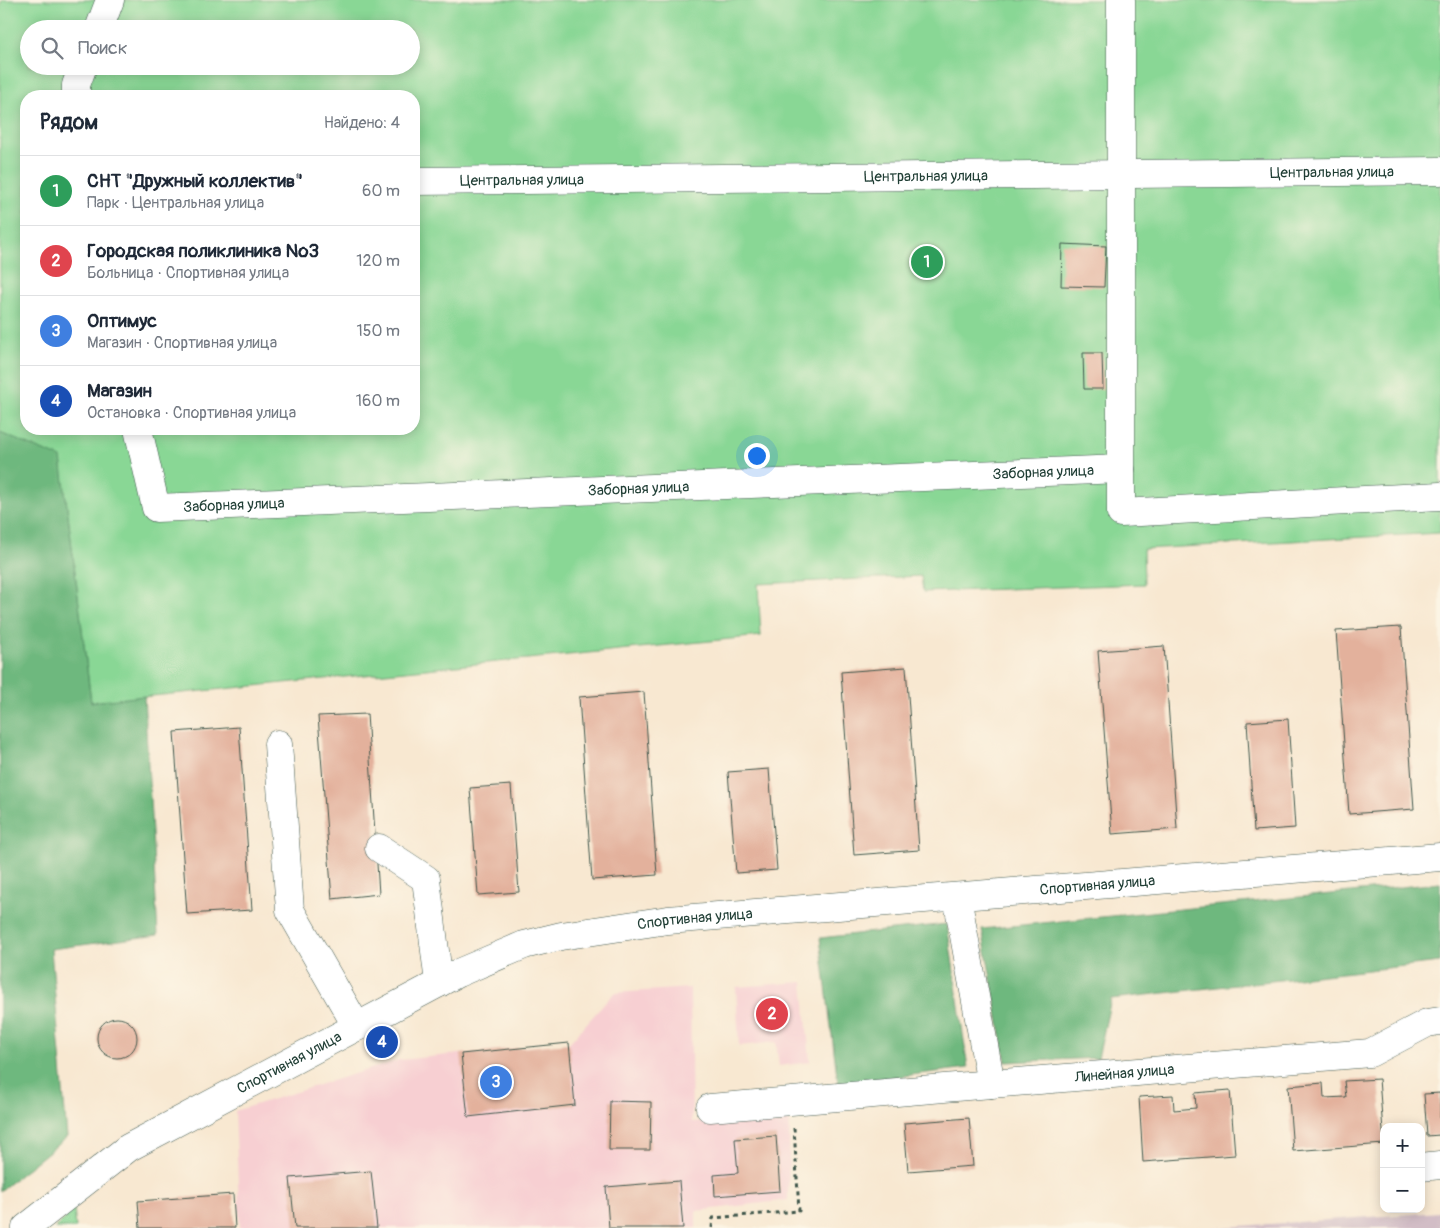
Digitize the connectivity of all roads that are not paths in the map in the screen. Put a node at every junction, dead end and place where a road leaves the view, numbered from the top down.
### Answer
1 (110, 0) edge
2 (1121, 0) edge
3 (102, 20) edge
4 (80, 75) edge
5 (76, 90) edge
6 (1440, 171) edge
7 (1120, 174) junction
8 (420, 181) edge
9 (139, 435) edge
10 (1121, 469) junction
11 (1440, 496) edge
12 (278, 744) dead end
13 (379, 848) dead end
14 (1440, 857) edge
15 (956, 897) junction
16 (439, 983) junction
17 (1440, 1022) edge
18 (357, 1027) junction
19 (991, 1084) junction
20 (710, 1108) dead end
21 (1440, 1165) edge
22 (1425, 1167) edge
23 (26, 1228) edge

1 - 3 street
2 - 7 street
4 - 5 street
6 - 7 street, Центральная улица
7 - 8 street, Центральная улица
7 - 10 street
9 - 10 street, Заборная улица
10 - 11 street
12 - 18 street
13 - 16 street
14 - 15 street, Спортивная улица
15 - 16 street, Спортивная улица
15 - 19 street
16 - 18 street, Спортивная улица
17 - 19 street, Линейная улица
18 - 23 street, Спортивная улица
19 - 20 street, Линейная улица
21 - 22 street

